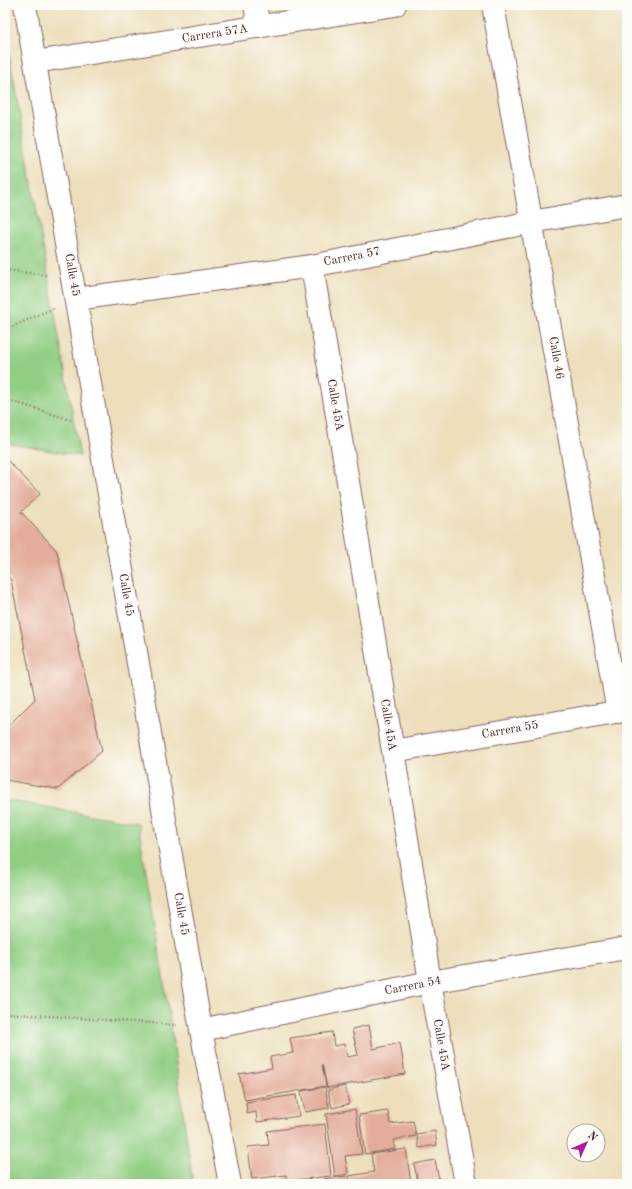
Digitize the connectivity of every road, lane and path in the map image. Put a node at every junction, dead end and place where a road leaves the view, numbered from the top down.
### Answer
1 (25, 5) edge
2 (255, 5) edge
3 (395, 5) edge
4 (494, 5) edge
5 (259, 27) junction
6 (35, 62) junction
7 (627, 205) edge
8 (532, 222) junction
9 (312, 266) junction
10 (5, 270) edge
11 (74, 289) junction
12 (5, 330) edge
13 (5, 399) edge
14 (98, 429) junction
15 (622, 711) edge
16 (393, 751) junction
17 (627, 948) edge
18 (430, 982) junction
19 (5, 1013) edge
20 (201, 1030) junction
21 (230, 1184) edge
22 (466, 1184) edge

1 - 6 street, Calle 45
2 - 5 street
3 - 5 street, Carrera 57A
4 - 8 street, Calle 46
5 - 6 street, Carrera 57A
6 - 11 street, Calle 45
7 - 8 street, Carrera 57
8 - 9 street, Carrera 57
8 - 15 street, Calle 46
9 - 11 street, Carrera 57
9 - 16 street, Calle 45A
10 - 11 path
11 - 12 path
11 - 14 street, Calle 45
13 - 14 path
14 - 20 street, Calle 45
15 - 16 street, Carrera 55
16 - 18 street, Calle 45A
17 - 18 street, Carrera 54
18 - 20 street, Carrera 54
18 - 22 street, Calle 45A
19 - 20 path
20 - 21 street, Calle 45

